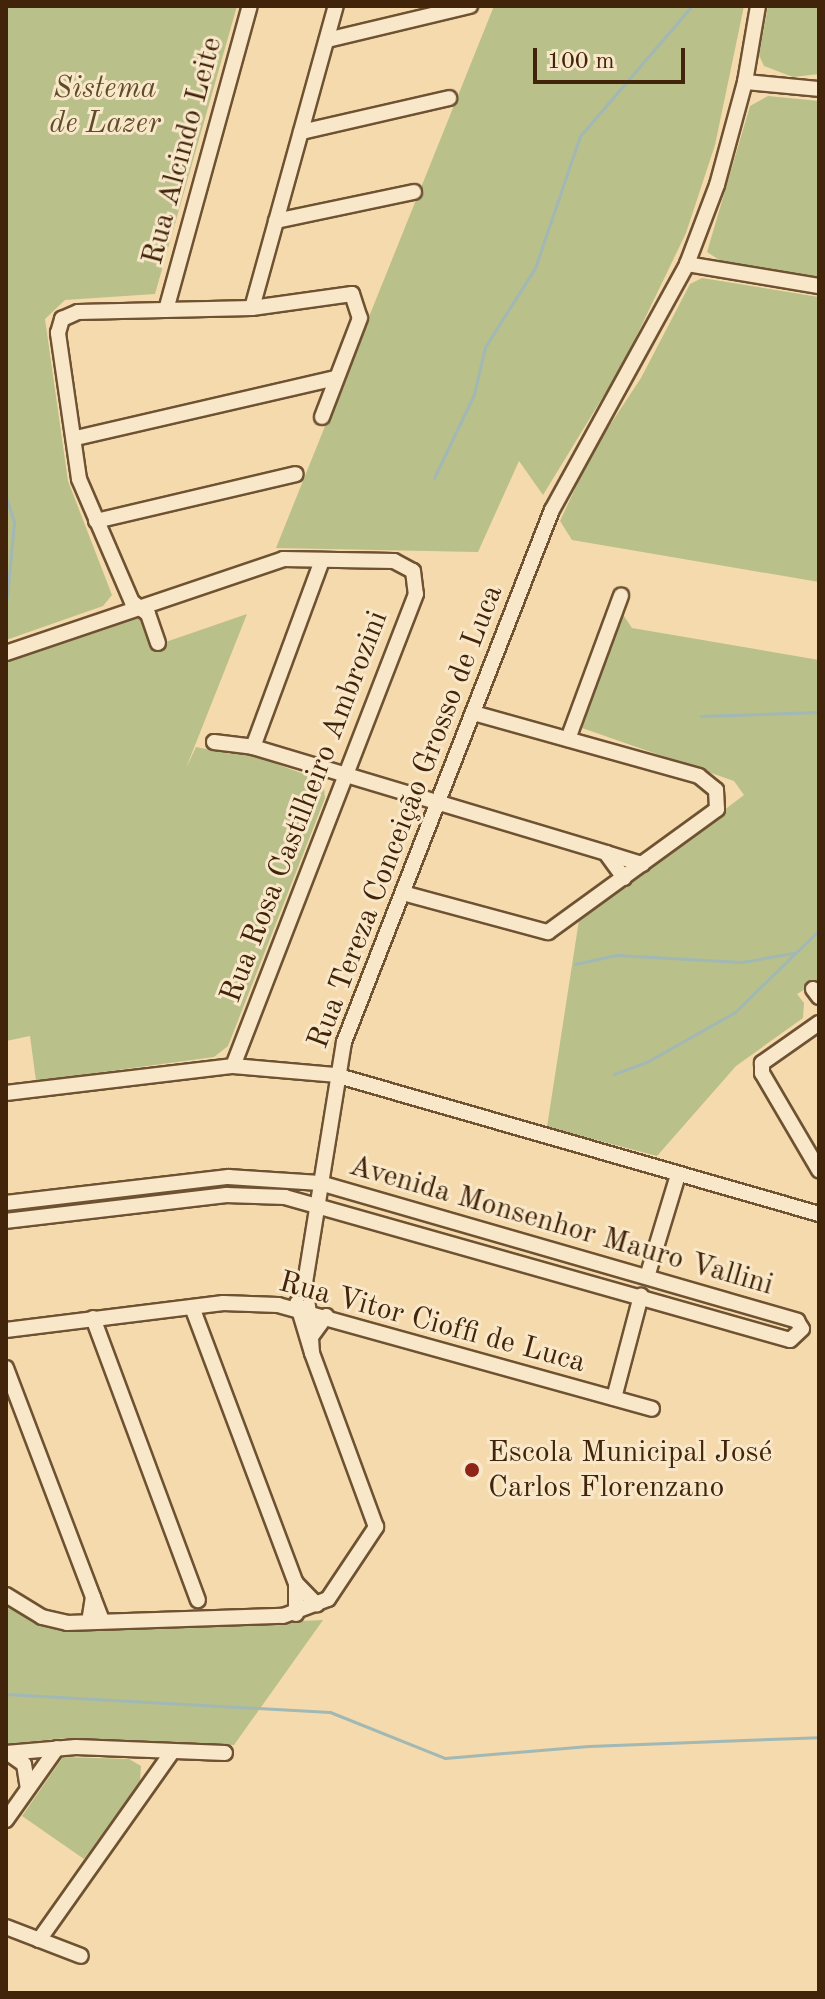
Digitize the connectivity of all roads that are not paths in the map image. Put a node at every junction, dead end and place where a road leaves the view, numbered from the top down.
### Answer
1 (250, 6) edge
2 (336, 6) edge
3 (470, 6) edge
4 (758, 6) edge
5 (327, 40) junction
6 (745, 82) junction
7 (819, 89) edge
8 (449, 98) dead end
9 (301, 132) junction
10 (414, 192) dead end
11 (276, 221) junction
12 (687, 264) junction
13 (819, 286) edge
14 (252, 308) junction
15 (166, 310) junction
16 (336, 378) junction
17 (322, 417) dead end
18 (76, 438) junction
19 (296, 474) dead end
20 (96, 521) junction
21 (322, 560) junction
22 (621, 596) dead end
23 (138, 608) junction
24 (158, 643) dead end
25 (6, 653) edge
26 (473, 713) junction
27 (568, 739) junction
28 (214, 742) dead end
29 (253, 747) junction
30 (344, 776) junction
31 (436, 802) junction
32 (606, 853) junction
33 (642, 864) junction
34 (624, 878) junction
35 (403, 893) junction
36 (819, 1023) edge
37 (233, 1066) junction
38 (335, 1075) junction
39 (6, 1093) edge
40 (819, 1170) edge
41 (678, 1175) junction
42 (320, 1183) junction
43 (317, 1202) junction
44 (6, 1203) edge
45 (815, 1210) edge
46 (6, 1221) edge
47 (647, 1277) junction
48 (641, 1296) junction
49 (192, 1307) junction
50 (302, 1309) junction
51 (326, 1316) junction
52 (93, 1318) junction
53 (6, 1330) edge
54 (312, 1345) junction
55 (6, 1368) edge
56 (614, 1398) junction
57 (652, 1409) dead end
58 (296, 1583) junction
59 (6, 1595) edge
60 (307, 1610) junction
61 (198, 1619) junction
62 (95, 1621) junction
63 (57, 1748) junction
64 (172, 1752) junction
65 (7, 1753) edge
66 (225, 1753) dead end
67 (28, 1789) junction
68 (6, 1820) edge
69 (6, 1927) edge
70 (39, 1940) junction
71 (81, 1956) dead end

1 - 15 street, Rua Alcindo Leite
2 - 5 street
3 - 5 street
4 - 6 street, Rua Tereza Conceição Grosso de Luca
5 - 9 street
6 - 7 street
6 - 12 street, Rua Tereza Conceição Grosso de Luca
8 - 9 street
9 - 11 street
10 - 11 street
11 - 14 street
12 - 13 street
12 - 26 street, Rua Tereza Conceição Grosso de Luca
14 - 15 street
14 - 16 street
15 - 18 street
16 - 17 street
16 - 18 street
18 - 20 street
19 - 20 street
20 - 23 street
21 - 23 street
21 - 29 street
21 - 30 street, Rua Rosa Castilheiro Ambrozini
22 - 27 street
23 - 24 street
23 - 25 street
26 - 27 street
26 - 31 street, Rua Tereza Conceição Grosso de Luca
27 - 33 street
28 - 29 street
29 - 30 street
30 - 31 street
30 - 37 street, Rua Rosa Castilheiro Ambrozini
31 - 32 street
31 - 35 street, Rua Tereza Conceição Grosso de Luca
32 - 33 street
32 - 34 street
33 - 34 street
34 - 35 street
35 - 38 street, Rua Tereza Conceição Grosso de Luca
36 - 40 street
37 - 38 street
37 - 39 street
38 - 41 street
38 - 42 street, Rua Tereza Conceição Grosso de Luca
41 - 45 street
41 - 47 street
42 - 43 street, Rua Tereza Conceição Grosso de Luca
42 - 44 street, Avenida Monsenhor Mauro Vallini
42 - 47 street, Avenida Monsenhor Mauro Vallini
43 - 46 street, Avenida Monsenhor Mauro Vallini
43 - 48 street, Avenida Monsenhor Mauro Vallini
43 - 50 street, Rua Tereza Conceição Grosso de Luca
47 - 48 street, Avenida Monsenhor Mauro Vallini
48 - 56 street
49 - 50 street, Rua Vitor Cioffi de Luca
49 - 52 street, Rua Vitor Cioffi de Luca
49 - 58 street
50 - 51 street, Rua Vitor Cioffi de Luca
50 - 54 street
51 - 54 street
51 - 56 street, Rua Vitor Cioffi de Luca
52 - 53 street, Rua Vitor Cioffi de Luca
52 - 61 street
54 - 60 street
55 - 62 street
56 - 57 street, Rua Vitor Cioffi de Luca
58 - 60 street
58 - 60 street
59 - 62 street
60 - 61 street
61 - 62 street
63 - 64 street
63 - 65 street
63 - 67 street
64 - 66 street
64 - 70 street
65 - 67 street
67 - 68 street
69 - 70 street
70 - 71 street

